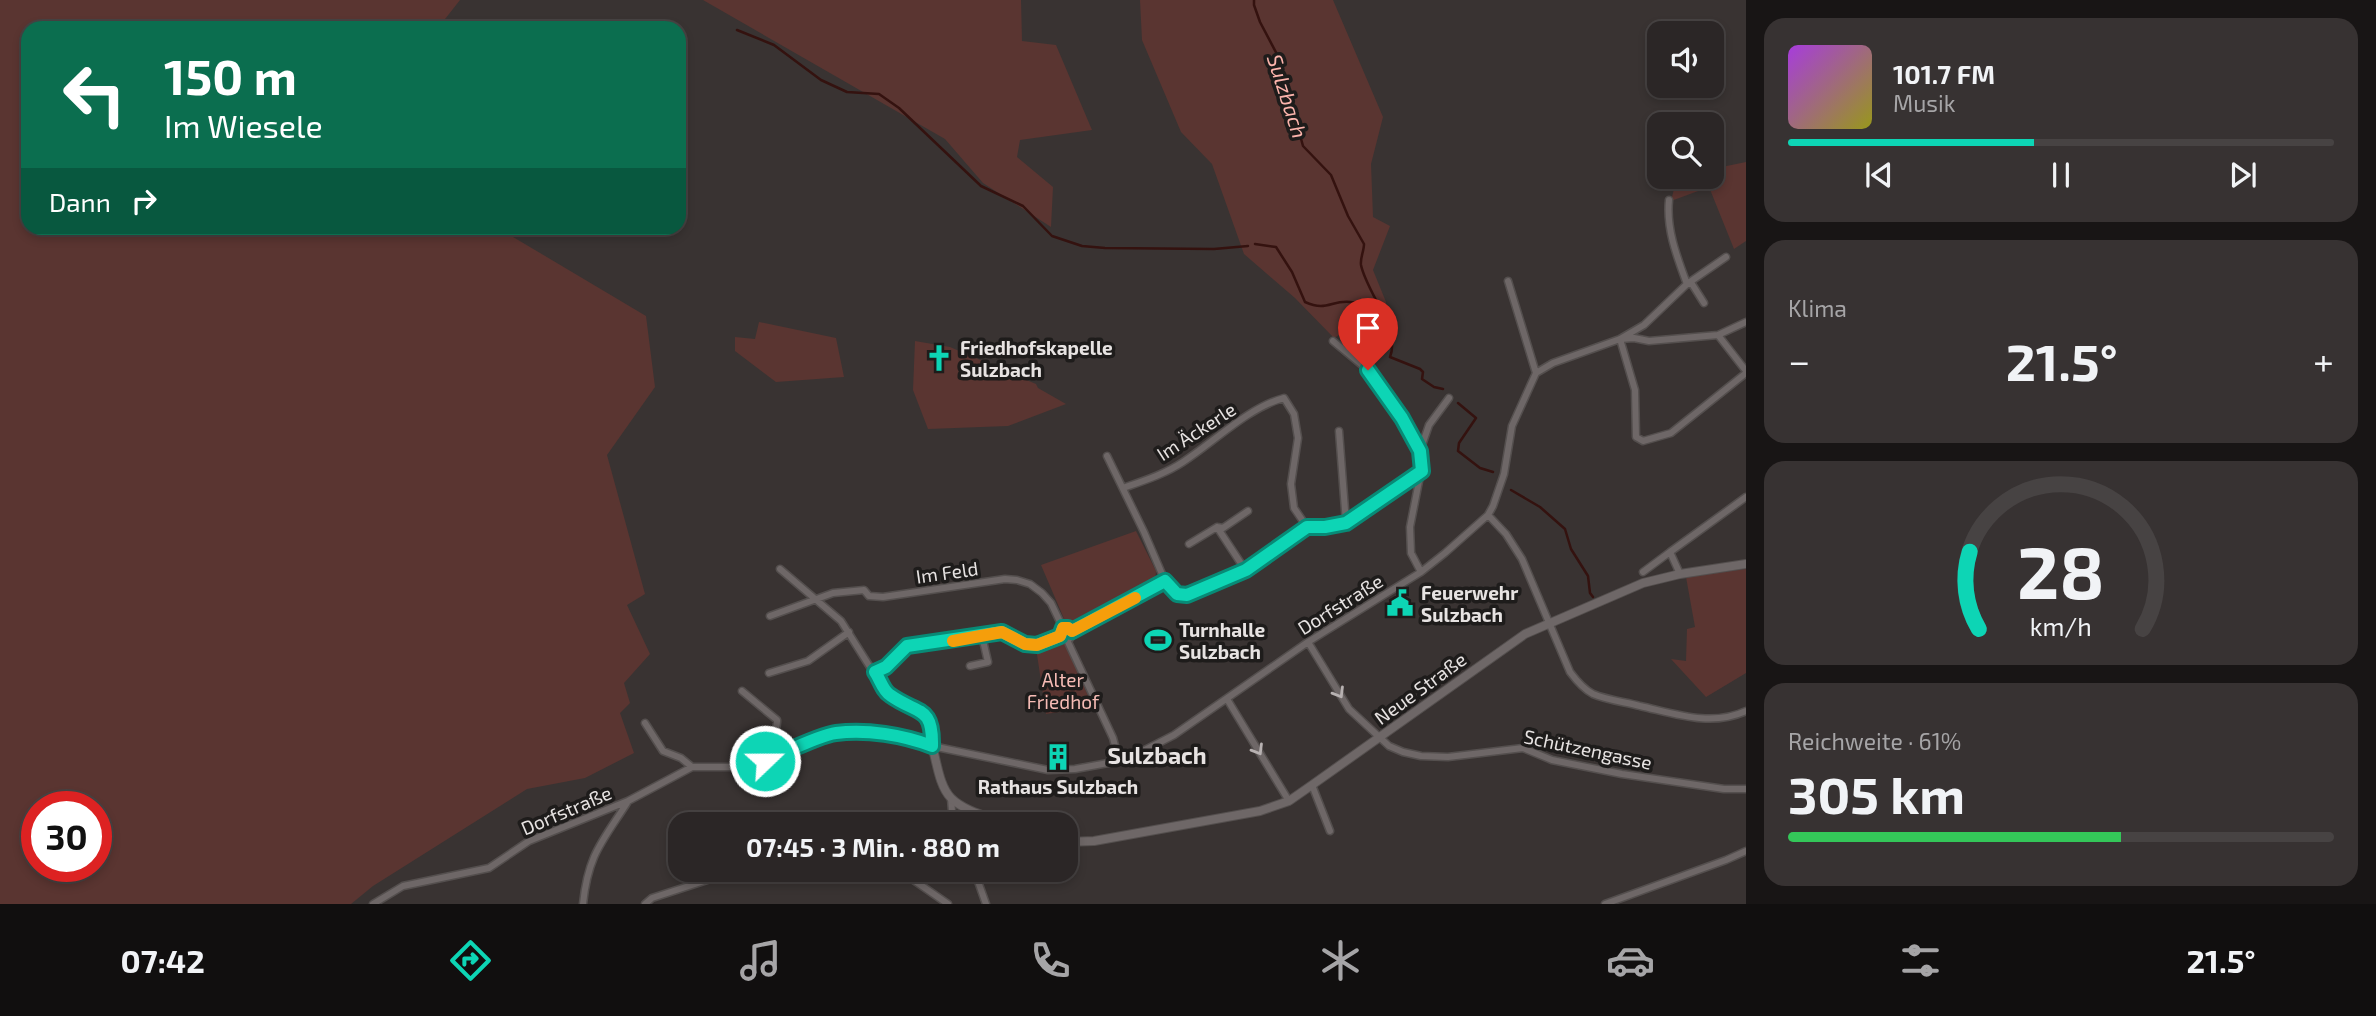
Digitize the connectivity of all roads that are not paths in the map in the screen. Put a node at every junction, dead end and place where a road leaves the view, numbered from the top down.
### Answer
1 (1669, 200) dead end
2 (1726, 257) dead end
3 (1508, 281) dead end
4 (1687, 284) junction
5 (1704, 303) dead end
6 (1746, 322) edge
7 (1718, 335) junction
8 (1620, 339) junction
9 (1333, 341) dead end
10 (1746, 372) edge
11 (1536, 373) junction
12 (1449, 398) dead end
13 (1339, 431) dead end
14 (1420, 451) junction
15 (1107, 456) dead end
16 (1422, 471) junction
17 (1123, 488) junction
18 (1746, 497) edge
19 (1248, 511) dead end
20 (1488, 515) junction
21 (1346, 523) junction
22 (1217, 527) junction
23 (1307, 527) junction
24 (1189, 544) dead end
25 (1670, 552) junction
26 (1746, 564) edge
27 (780, 569) dead end
28 (1246, 570) junction
29 (1421, 572) junction
30 (1643, 572) dead end
31 (1679, 573) junction
32 (1165, 581) junction
33 (815, 599) junction
34 (770, 616) dead end
35 (1550, 623) junction
36 (1063, 628) junction
37 (1072, 631) junction
38 (849, 632) junction
39 (982, 636) junction
40 (1060, 636) junction
41 (1068, 640) junction
42 (1308, 642) junction
43 (970, 666) dead end
44 (875, 672) junction
45 (769, 673) dead end
46 (742, 691) dead end
47 (1227, 699) junction
48 (1746, 711) edge
49 (645, 723) dead end
50 (1379, 737) junction
51 (932, 746) junction
52 (765, 761) junction
53 (1119, 761) junction
54 (692, 767) junction
55 (1312, 785) junction
56 (1746, 789) edge
57 (951, 798) junction
58 (628, 801) junction
59 (1289, 801) junction
60 (952, 812) edge
61 (977, 812) edge
62 (1330, 831) dead end
63 (1078, 842) edge
64 (1746, 851) edge
65 (701, 882) edge
66 (916, 882) edge
67 (978, 882) edge
68 (373, 904) edge
69 (583, 904) edge
70 (645, 904) edge
71 (948, 904) edge
72 (986, 904) edge
73 (1605, 904) edge

1 - 4 street
2 - 4 street
3 - 11 street
4 - 5 street
4 - 8 street
6 - 7 street
7 - 8 street
7 - 10 street
8 - 10 street
8 - 11 street
9 - 14 street
11 - 20 street, Dorfstraße
12 - 14 street
13 - 21 street
14 - 16 street
15 - 17 street
16 - 21 street
16 - 29 street
17 - 23 street, Im Äckerle
17 - 32 street
18 - 25 street
19 - 22 street
20 - 29 street, Dorfstraße
20 - 35 street
21 - 23 street
22 - 24 street
22 - 28 street
23 - 28 street
25 - 30 street
25 - 31 street
26 - 31 street, Neue Straße
27 - 33 street
28 - 32 street
29 - 42 street, Dorfstraße
31 - 35 street, Neue Straße
32 - 37 street
33 - 34 street, Im Feld
33 - 36 street, Im Feld
33 - 38 street
35 - 48 street
35 - 50 street, Neue Straße
36 - 37 street
36 - 40 street
37 - 41 street
38 - 44 street
38 - 45 street
39 - 40 street
39 - 43 street
39 - 44 street
40 - 41 street
41 - 53 street
42 - 47 street, Dorfstraße
42 -> 50 street, Schützengasse
44 - 51 street
46 - 52 street
47 - 53 street, Dorfstraße
47 -> 59 street
49 - 54 street
50 - 55 street, Neue Straße
50 - 56 street, Schützengasse
51 - 52 street, Dorfstraße
51 - 53 street, Dorfstraße
51 - 57 street
52 - 54 street, Dorfstraße
54 - 58 street, Dorfstraße
55 - 59 street, Neue Straße
55 - 62 street
57 - 60 street
57 - 61 street
58 - 68 street, Dorfstraße
58 - 69 street
59 - 63 street, Neue Straße
64 - 73 street
65 - 70 street
66 - 71 street
67 - 72 street

